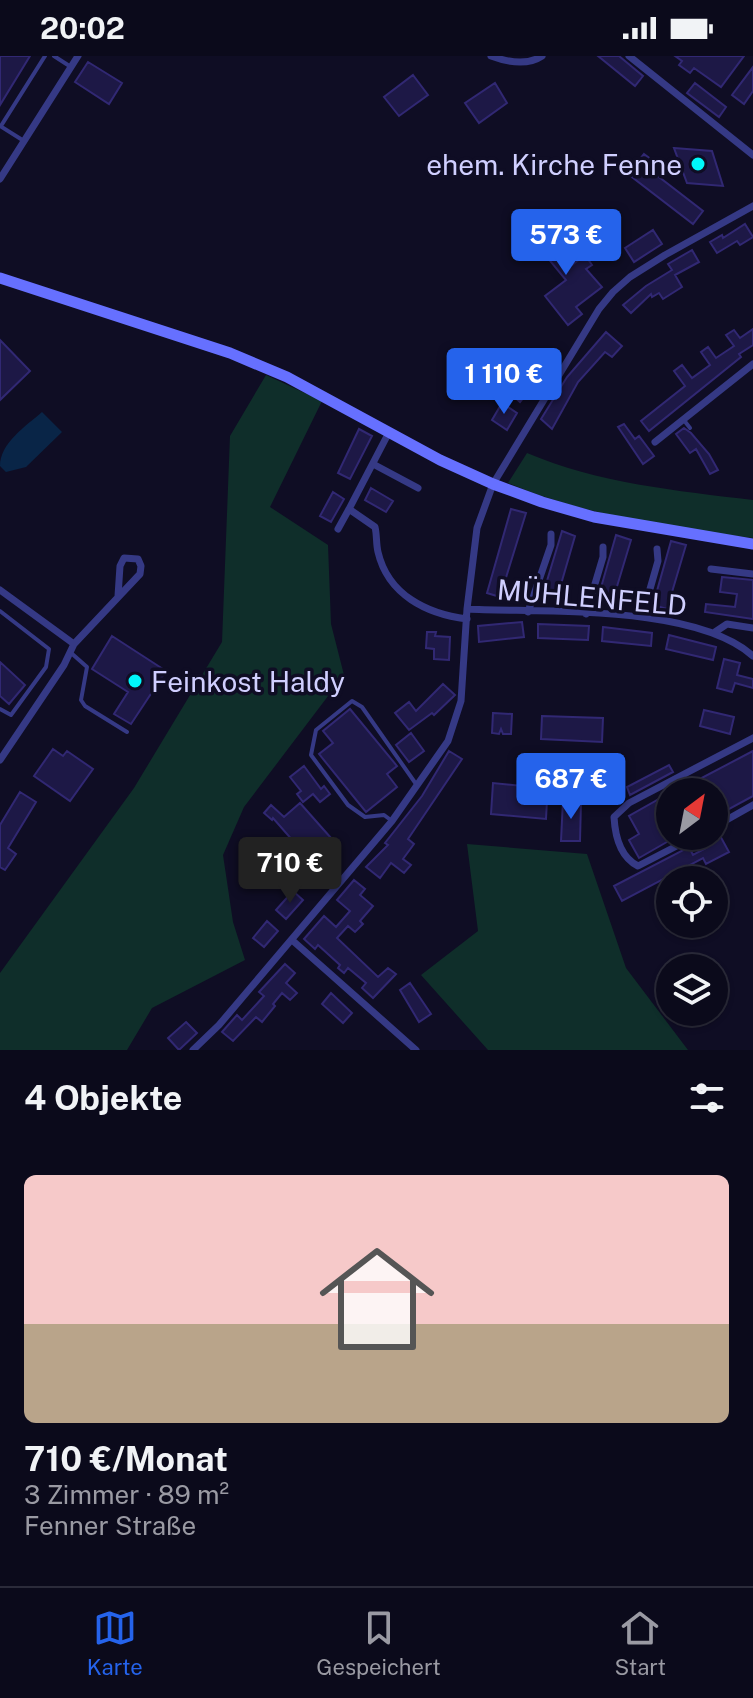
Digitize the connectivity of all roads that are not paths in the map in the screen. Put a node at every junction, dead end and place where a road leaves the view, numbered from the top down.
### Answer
1 (45, 56) edge
2 (54, 56) edge
3 (78, 56) edge
4 (491, 56) edge
5 (542, 56) edge
6 (632, 57) edge
7 (71, 67) junction
8 (0, 126) edge
9 (24, 141) junction
10 (753, 155) edge
11 (0, 179) edge
12 (752, 209) edge
13 (0, 278) edge
14 (753, 364) edge
15 (683, 419) junction
16 (690, 428) dead end
17 (386, 438) dead end
18 (655, 442) dead end
19 (373, 464) junction
20 (493, 484) junction
21 (418, 488) dead end
22 (349, 509) junction
23 (338, 529) dead end
24 (551, 534) dead end
25 (753, 544) edge
26 (603, 547) dead end
27 (657, 549) dead end
28 (711, 569) dead end
29 (753, 574) edge
30 (0, 590) edge
31 (118, 596) junction
32 (467, 609) junction
33 (0, 611) edge
34 (528, 612) junction
35 (586, 614) junction
36 (642, 617) junction
37 (467, 619) junction
38 (753, 628) edge
39 (715, 632) junction
40 (74, 644) junction
41 (70, 652) junction
42 (753, 656) edge
43 (0, 709) edge
44 (127, 732) dead end
45 (753, 738) edge
46 (0, 760) edge
47 (677, 778) edge
48 (418, 786) junction
49 (656, 789) edge
50 (753, 805) edge
51 (728, 819) edge
52 (392, 821) junction
53 (669, 850) edge
54 (292, 940) junction
55 (193, 1050) edge
56 (416, 1050) edge

1 - 8 lane
2 - 7 lane
3 - 7 street
4 - 5 street
6 - 10 street
7 - 9 street
8 - 9 lane
9 - 11 street
12 - 20 street
13 - 20 main road
14 - 15 street
15 - 16 lane
15 - 18 street
17 - 19 street
19 - 21 street
19 - 22 street
20 - 25 main road
20 - 32 street
22 - 23 street
22 - 37 street
24 - 34 street
26 - 35 street
27 - 36 street
28 - 29 street
30 - 40 street
31 - 31 street
31 - 40 street
32 - 34 street, MÜHLENFELD
32 - 37 street
33 - 43 lane
34 - 35 street, MÜHLENFELD
35 - 36 street, MÜHLENFELD
36 - 39 street, MÜHLENFELD
37 - 48 street
38 - 39 street
39 - 42 street, MÜHLENFELD
40 - 41 street
41 - 44 lane
41 - 46 street
45 - 47 street
48 - 52 street
48 - 52 lane
49 - 53 street
50 - 51 street
52 - 54 street
54 - 55 street
54 - 56 street

